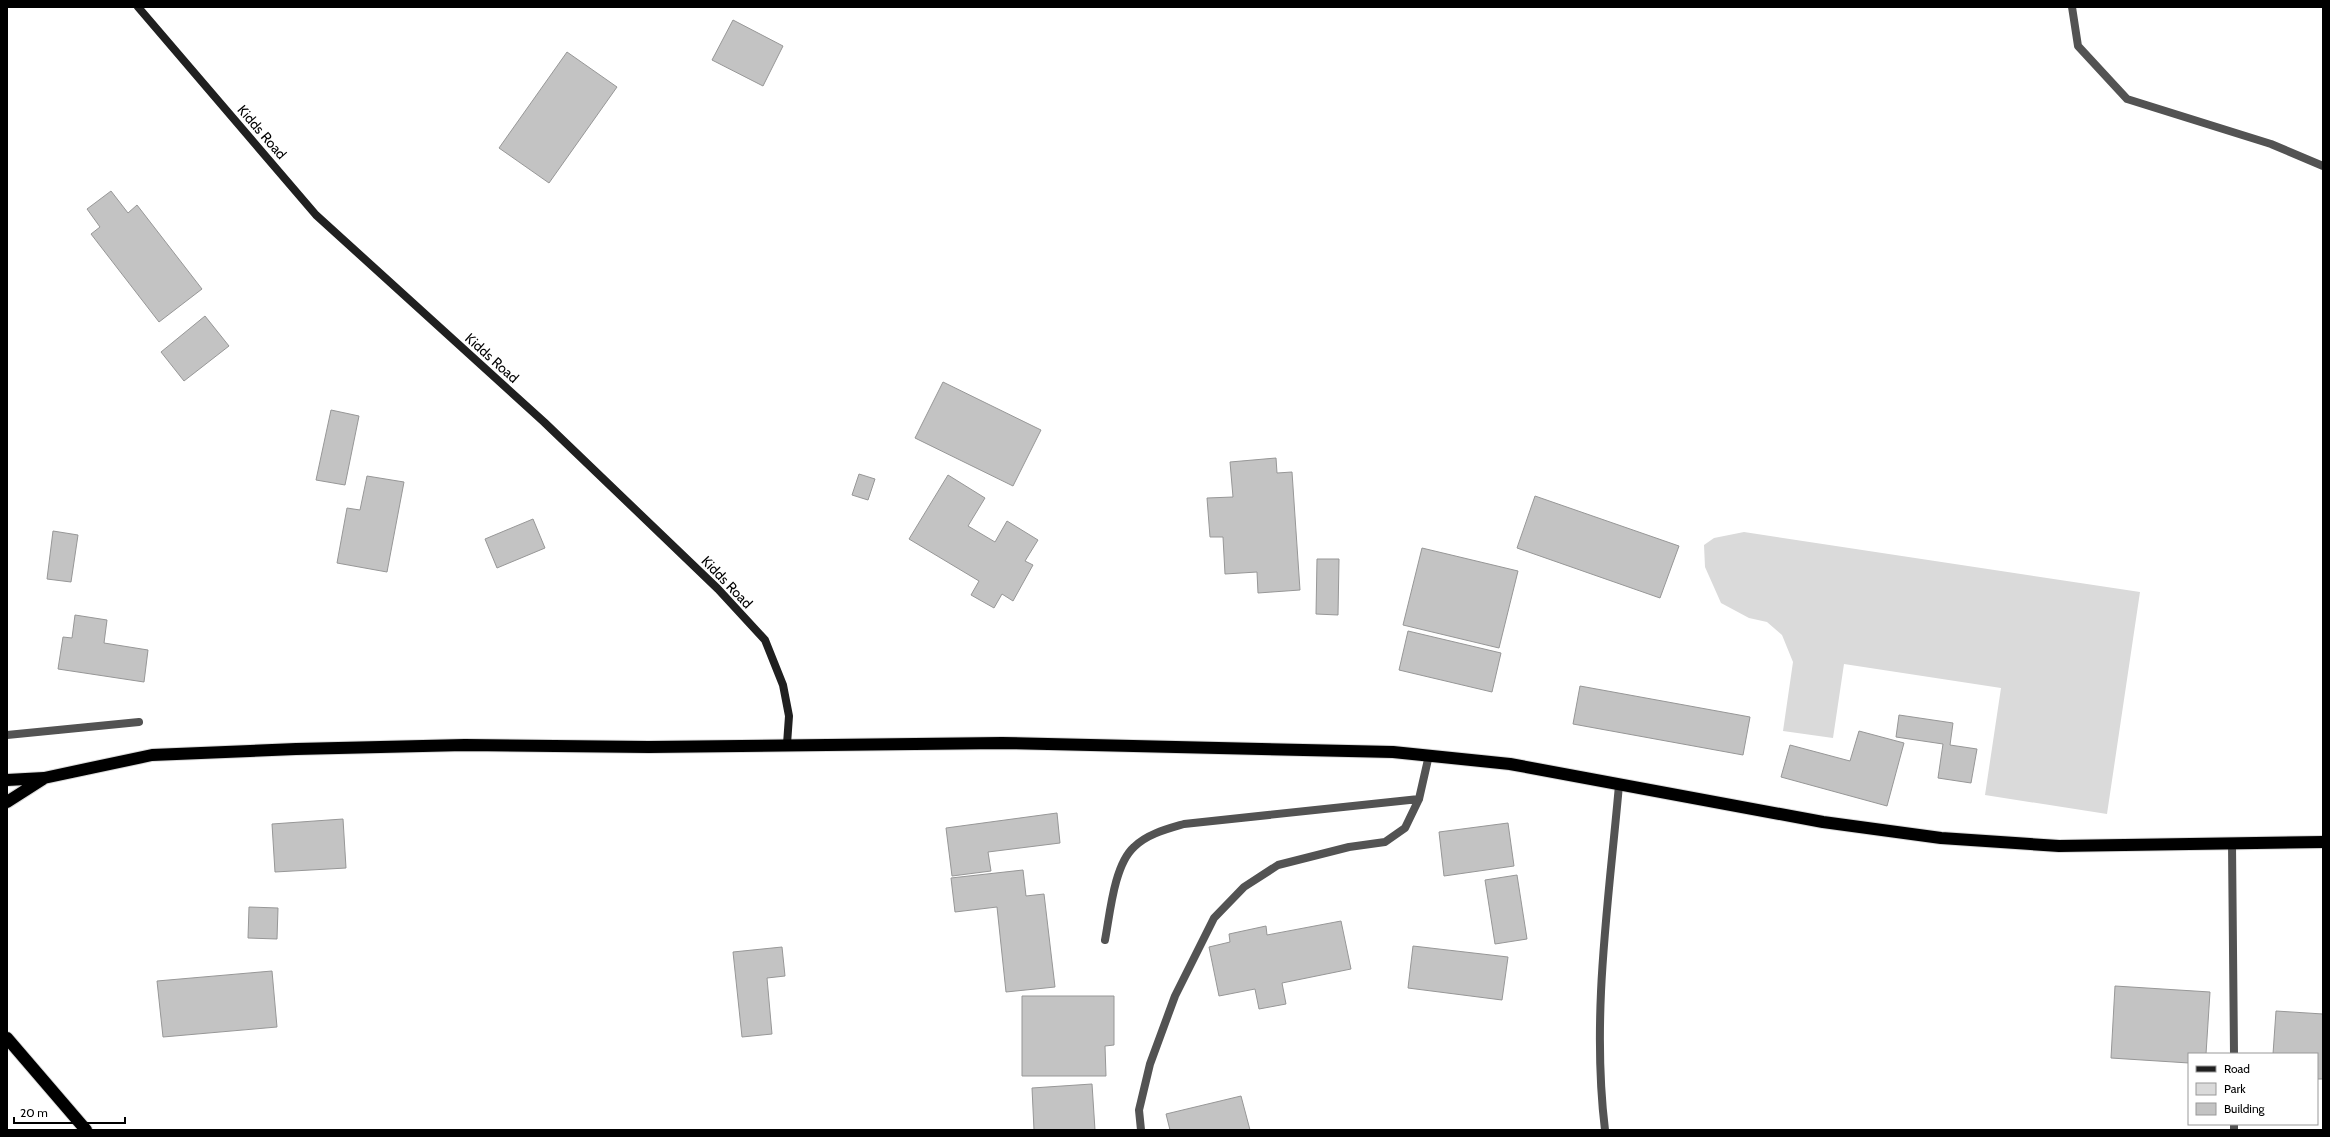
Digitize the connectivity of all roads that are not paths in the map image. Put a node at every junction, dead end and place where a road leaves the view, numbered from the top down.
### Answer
1 (138, 7) edge
2 (2072, 7) edge
3 (2323, 166) edge
4 (139, 722) dead end
5 (7, 735) edge
6 (788, 744) junction
7 (1429, 755) junction
8 (44, 778) junction
9 (7, 780) edge
10 (1619, 785) junction
11 (1419, 799) junction
12 (7, 802) edge
13 (2323, 842) edge
14 (2232, 844) junction
15 (1105, 940) dead end
16 (7, 1038) edge
17 (2234, 1053) edge
18 (86, 1130) edge
19 (1141, 1130) edge
20 (1605, 1130) edge

1 - 6 street, Kidds Road
2 - 3 lane
4 - 5 lane
6 - 7 highway
6 - 8 highway
7 - 10 highway
7 - 11 lane
8 - 9 highway
8 - 12 highway
10 - 14 highway
10 - 20 lane
11 - 15 lane
11 - 19 lane
13 - 14 highway
14 - 17 lane
16 - 18 highway

